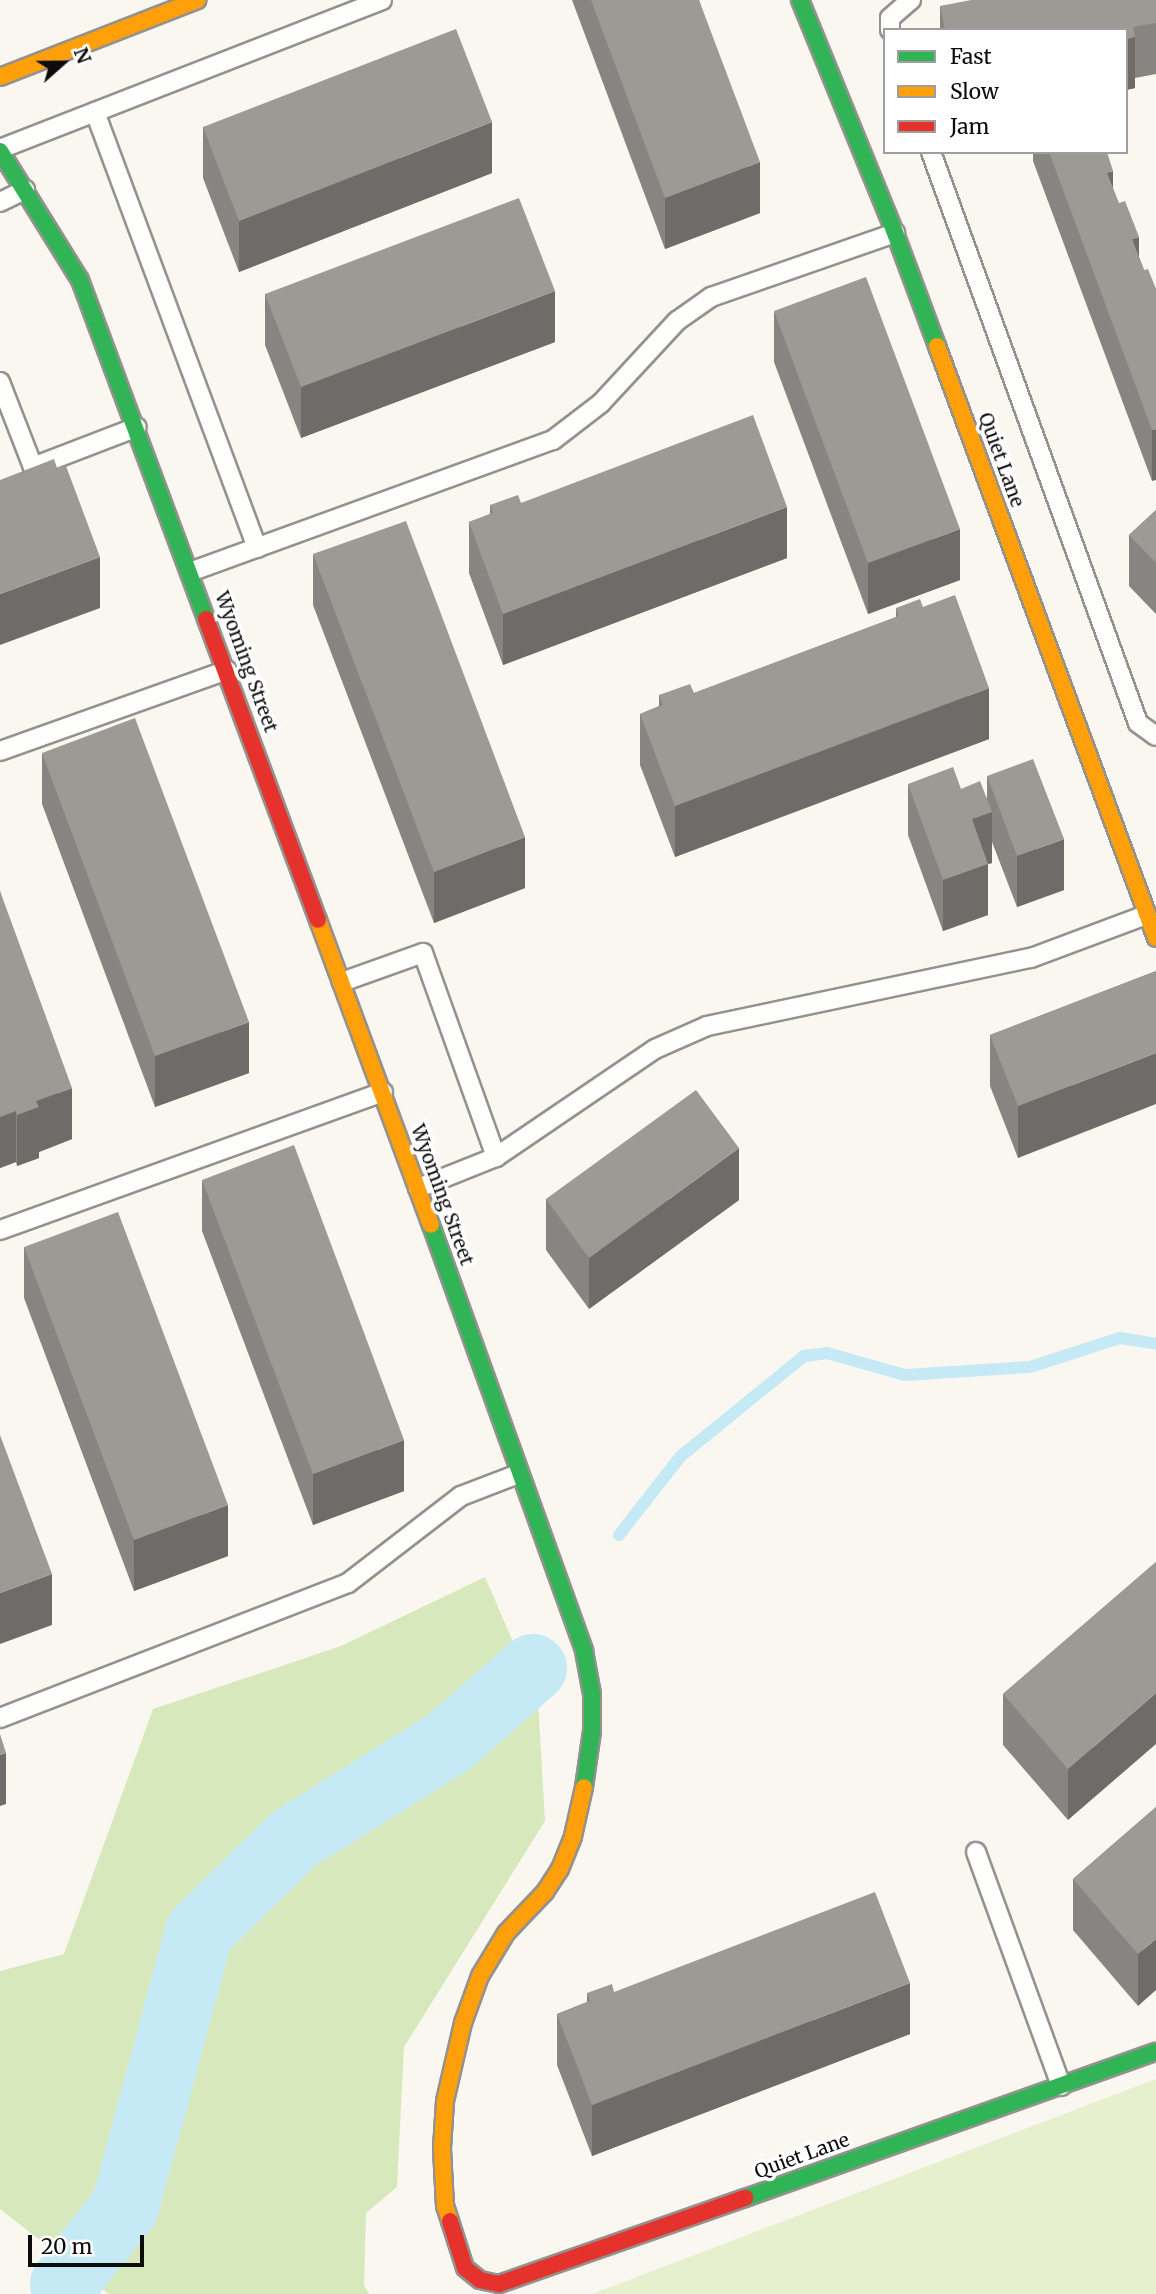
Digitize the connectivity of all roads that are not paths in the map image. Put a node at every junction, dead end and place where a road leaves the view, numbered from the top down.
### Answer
1 (197, 0) edge
2 (382, 0) edge
3 (800, 0) edge
4 (911, 0) edge
5 (890, 28) edge
6 (0, 78) edge
7 (95, 112) junction
8 (0, 150) edge
9 (932, 154) edge
10 (25, 190) junction
11 (0, 202) edge
12 (895, 233) junction
13 (0, 382) edge
14 (137, 427) junction
15 (257, 548) junction
16 (190, 572) junction
17 (227, 670) junction
18 (1156, 736) edge
19 (0, 751) edge
20 (1146, 915) junction
21 (1156, 938) edge
22 (342, 982) junction
23 (383, 1092) junction
24 (496, 1157) junction
25 (418, 1188) junction
26 (0, 1230) edge
27 (518, 1474) junction
28 (0, 1717) edge
29 (976, 1852) dead end
30 (1156, 2052) edge
31 (1061, 2086) junction
32 (465, 2268) joint

1 - 6 street
2 - 7 lane
3 - 12 street, Quiet Lane
4 - 5 lane
7 - 8 lane
7 - 15 lane
8 - 10 street, Wyoming Street
9 - 18 lane, Quiet Lane
10 - 11 lane
10 - 14 street, Wyoming Street
12 - 15 lane
12 - 20 street, Quiet Lane
13 - 14 lane
14 - 16 street, Wyoming Street
15 - 16 lane
16 - 17 street, Wyoming Street
17 - 19 lane
17 - 22 street, Wyoming Street
20 - 21 street, Quiet Lane
20 - 24 lane
22 - 23 street, Wyoming Street
22 - 24 lane
23 - 25 street, Wyoming Street
23 - 26 lane
24 - 25 lane
25 - 27 street, Wyoming Street
27 - 28 lane
27 - 32 street, Wyoming Street
29 - 31 lane
30 - 31 street, Quiet Lane
31 - 32 street, Quiet Lane

